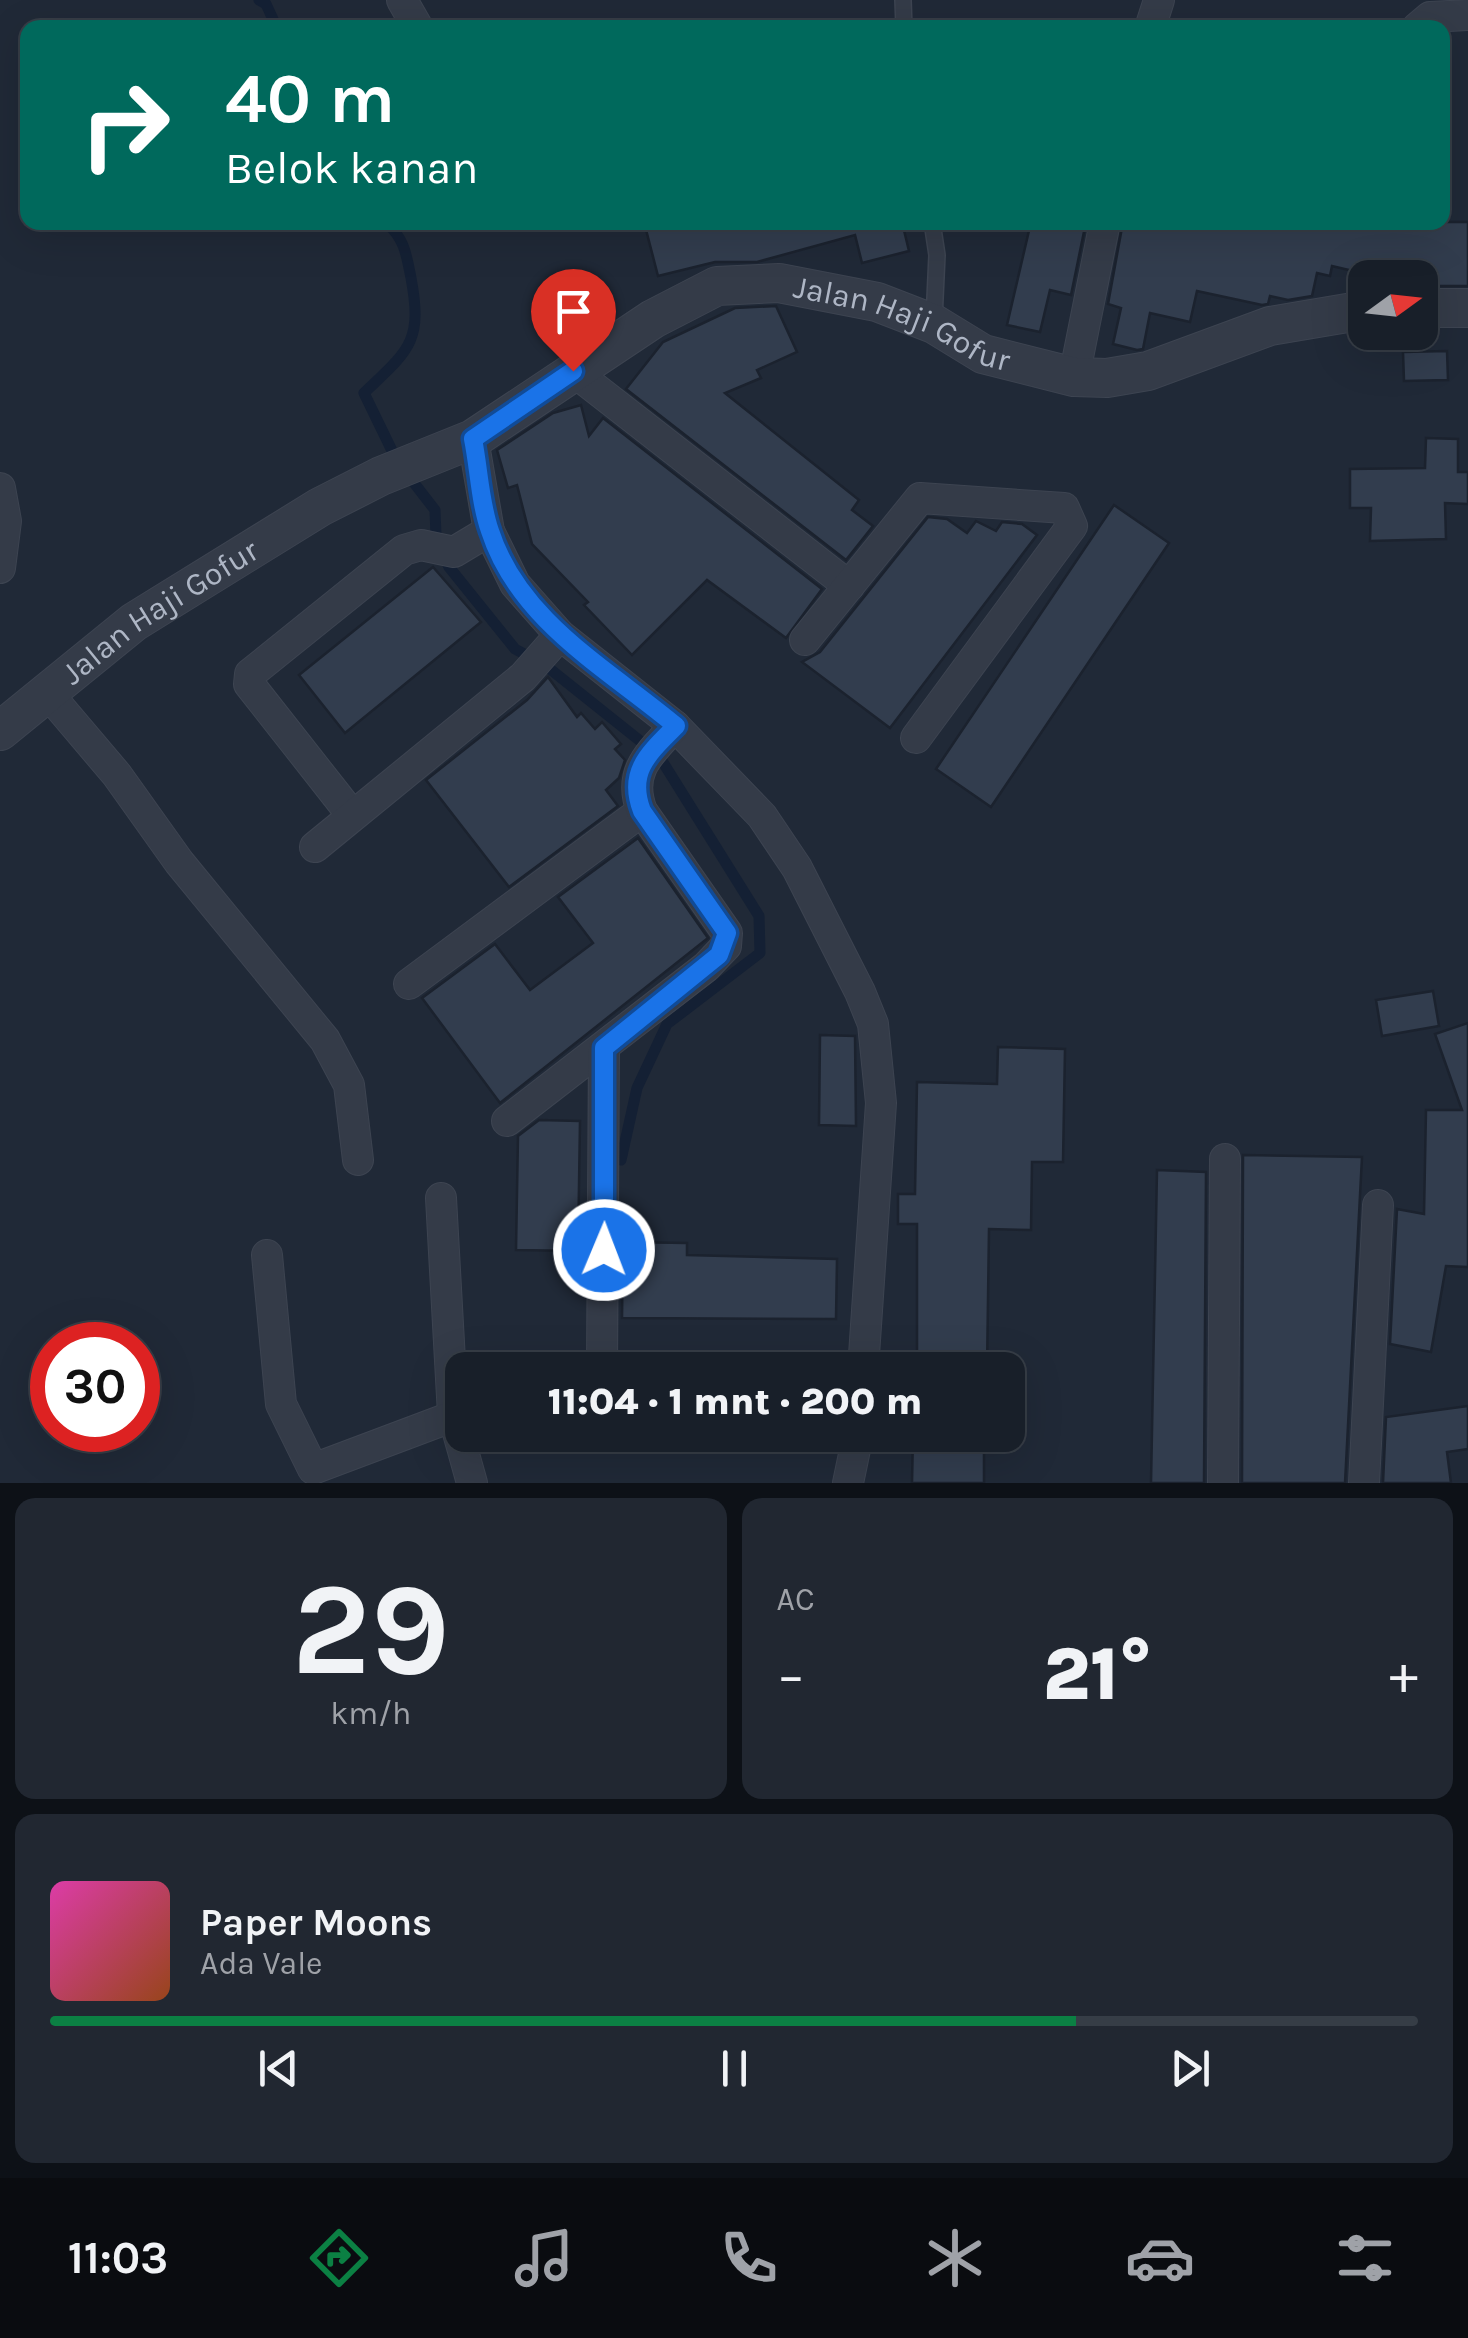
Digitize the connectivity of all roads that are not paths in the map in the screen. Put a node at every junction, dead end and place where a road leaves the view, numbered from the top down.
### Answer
1 (1468, 15) edge
2 (1426, 20) edge
3 (933, 230) edge
4 (1104, 230) edge
5 (1438, 308) edge
6 (1468, 308) edge
7 (1348, 313) edge
8 (934, 324) junction
9 (573, 371) junction
10 (1074, 377) junction
11 (473, 439) junction
12 (0, 488) edge
13 (489, 530) junction
14 (0, 568) edge
15 (849, 586) junction
16 (805, 640) dead end
17 (548, 651) junction
18 (45, 690) junction
19 (3, 721) edge
20 (916, 738) dead end
21 (661, 743) junction
22 (642, 811) junction
23 (352, 815) junction
24 (315, 847) dead end
25 (410, 984) dead end
26 (604, 1048) junction
27 (507, 1121) dead end
28 (1225, 1158) dead end
29 (358, 1160) dead end
30 (442, 1198) dead end
31 (1378, 1205) dead end
32 (267, 1255) dead end
33 (453, 1352) edge
34 (602, 1352) edge
35 (864, 1352) edge
36 (445, 1419) edge
37 (466, 1452) edge
38 (854, 1452) edge
39 (472, 1483) edge
40 (848, 1483) edge
41 (1223, 1483) edge
42 (1364, 1483) edge

1 - 2 street
3 - 8 lane
4 - 10 street
5 - 6 street
7 - 10 street, Jalan Haji Gofur
8 - 9 street, Jalan Haji Gofur
8 - 10 street, Jalan Haji Gofur
9 - 11 street, Jalan Haji Gofur
9 - 15 street
11 - 13 street
11 - 18 street, Jalan Haji Gofur
12 - 14 street
13 - 17 street
13 - 23 street
15 - 16 street
15 - 20 street
17 - 21 street
17 - 23 street
18 - 19 street, Jalan Haji Gofur
18 - 29 street
21 - 22 street
21 - 35 street
22 - 25 street
22 - 26 street
23 - 24 street
26 - 27 street
26 - 34 street
28 - 41 street
30 - 33 street
31 - 42 street
32 - 36 street
37 - 39 street
38 - 40 street

